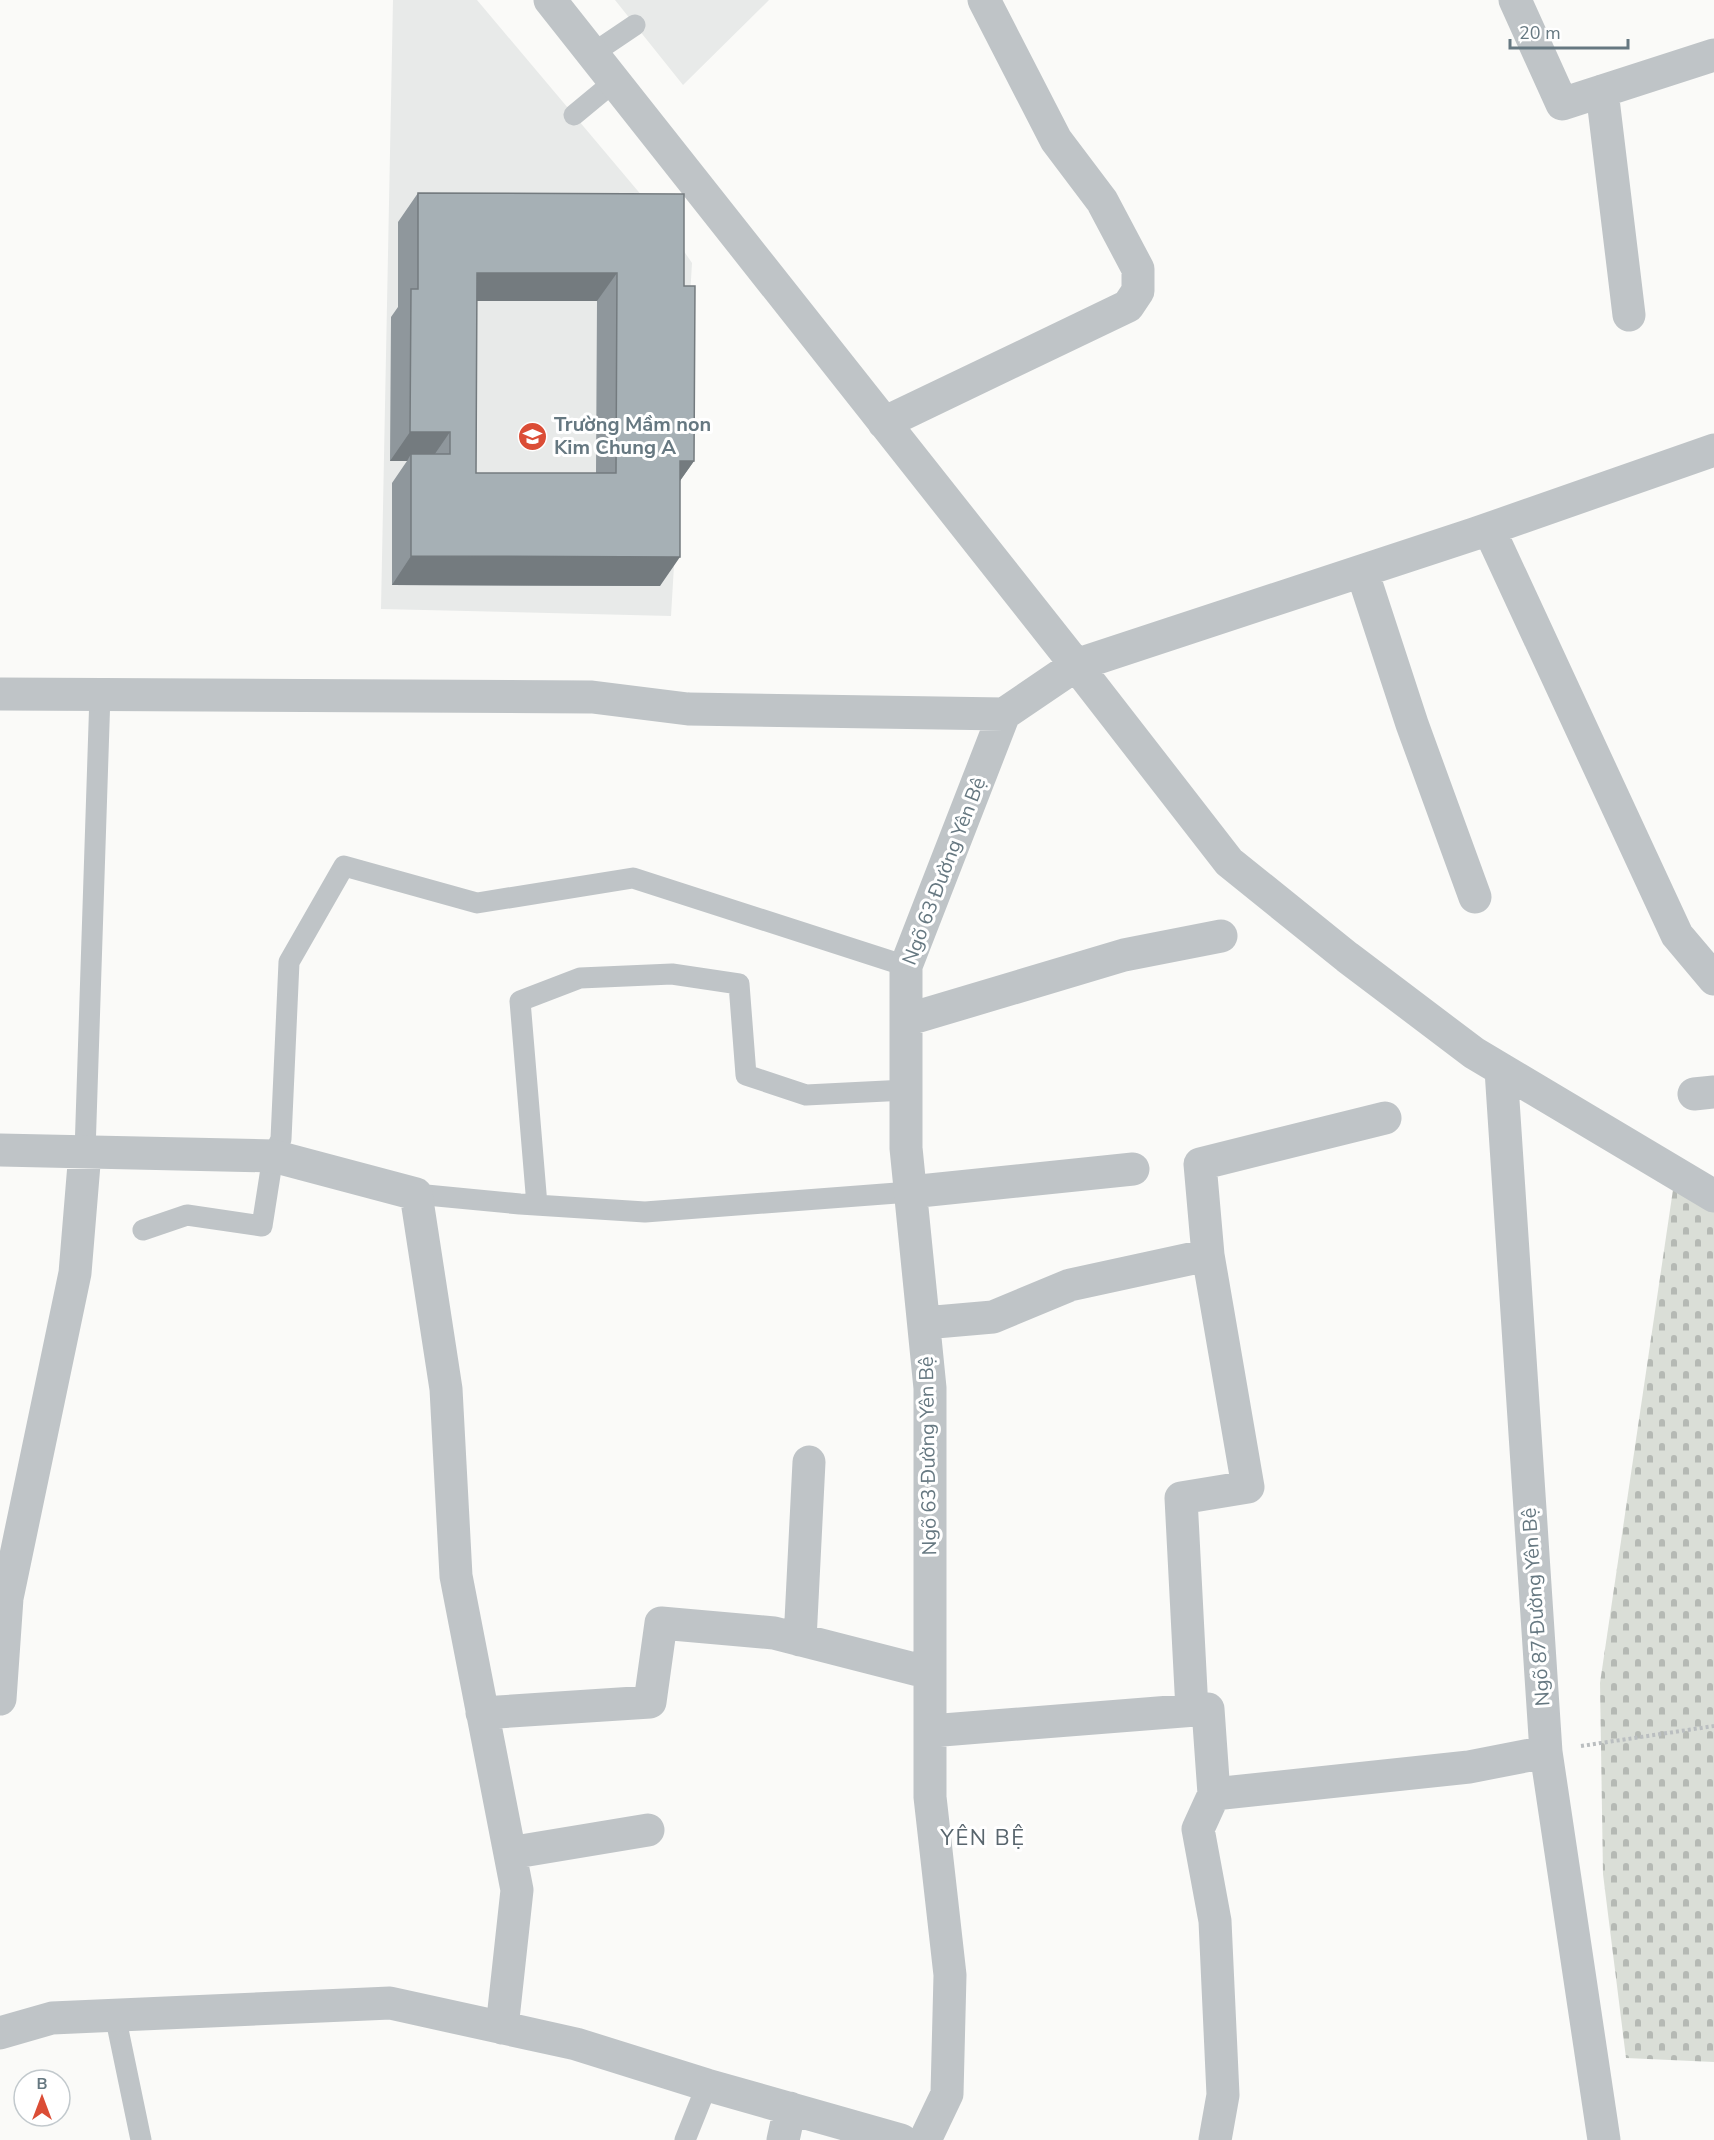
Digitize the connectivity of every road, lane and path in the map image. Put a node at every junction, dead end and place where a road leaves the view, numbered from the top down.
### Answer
1 (550, 0) edge
2 (984, 0) edge
3 (1515, 0) edge
4 (636, 25) dead end
5 (592, 54) junction
6 (1714, 55) edge
7 (615, 81) junction
8 (1602, 91) junction
9 (574, 115) dead end
10 (1629, 315) dead end
11 (884, 423) junction
12 (1714, 450) edge
13 (1489, 529) junction
14 (1362, 571) junction
15 (1076, 665) junction
16 (0, 694) edge
17 (100, 694) junction
18 (1004, 714) junction
19 (1475, 897) dead end
20 (1221, 936) dead end
21 (906, 966) junction
22 (1714, 979) edge
23 (906, 1020) junction
24 (1501, 1070) junction
25 (906, 1090) junction
26 (1385, 1118) dead end
27 (0, 1150) edge
28 (86, 1152) junction
29 (273, 1156) junction
30 (1133, 1169) dead end
31 (910, 1192) junction
32 (416, 1194) junction
33 (1714, 1196) edge
34 (537, 1205) junction
35 (143, 1230) dead end
36 (1208, 1255) junction
37 (924, 1323) junction
38 (809, 1462) dead end
39 (800, 1640) junction
40 (930, 1673) junction
41 (0, 1699) edge
42 (1192, 1710) junction
43 (482, 1713) junction
44 (1714, 1726) edge
45 (930, 1731) junction
46 (1546, 1752) junction
47 (1214, 1794) junction
48 (648, 1830) dead end
49 (510, 1853) junction
50 (115, 2015) junction
51 (501, 2028) junction
52 (0, 2033) edge
53 (707, 2085) junction
54 (790, 2108) junction
55 (141, 2140) edge
56 (685, 2140) edge
57 (783, 2140) edge
58 (901, 2140) edge
59 (926, 2140) edge
60 (1215, 2140) edge
61 (1604, 2140) edge

1 - 5 street
2 - 11 street
3 - 8 street
4 - 5 lane
5 - 7 street
6 - 8 street
7 - 9 lane
7 - 11 street
8 - 10 street
11 - 15 street
12 - 13 street
13 - 14 street
13 - 22 street
14 - 15 street
14 - 19 street
15 - 18 street
15 - 24 street
16 - 17 street
17 - 18 street
17 - 28 lane
18 - 21 street, Ngõ 63 Đường Yên Bệ
20 - 23 street
21 - 23 street, Ngõ 63 Đường Yên Bệ
21 - 29 lane
23 - 25 street, Ngõ 63 Đường Yên Bệ
24 - 33 street
24 - 46 street, Ngõ 87 Đường Yên Bệ
25 - 31 street, Ngõ 63 Đường Yên Bệ
25 - 34 lane
26 - 36 street
27 - 28 street
28 - 29 street
28 - 41 street
29 - 32 street
29 - 35 lane
30 - 31 street
31 - 34 lane
31 - 37 street, Ngõ 63 Đường Yên Bệ
32 - 34 lane
32 - 43 street
36 - 37 street
36 - 42 street
37 - 40 street, Ngõ 63 Đường Yên Bệ
38 - 39 street
39 - 40 street
39 - 43 street
40 - 45 street, Ngõ 63 Đường Yên Bệ
42 - 45 street
42 - 47 street
43 - 49 street
44 - 46 path
45 - 59 street, Ngõ 63 Đường Yên Bệ
46 - 47 street
46 - 61 street, Ngõ 87 Đường Yên Bệ
47 - 60 street
48 - 49 street
49 - 51 street
50 - 51 street
50 - 52 street
50 - 55 lane
51 - 53 street
53 - 54 street
53 - 56 lane
54 - 57 street
54 - 58 street

